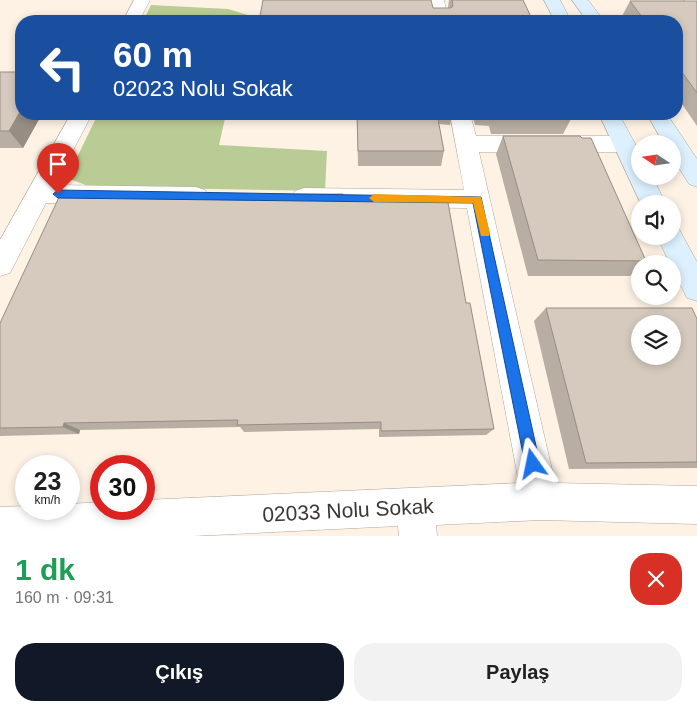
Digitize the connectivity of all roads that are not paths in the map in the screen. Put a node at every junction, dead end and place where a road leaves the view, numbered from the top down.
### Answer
1 (142, 0) edge
2 (436, 0) edge
3 (552, 0) edge
4 (580, 0) edge
5 (692, 0) edge
6 (697, 6) edge
7 (134, 15) edge
8 (439, 15) edge
9 (561, 15) edge
10 (591, 15) edge
11 (78, 120) edge
12 (461, 120) edge
13 (612, 120) edge
14 (661, 120) edge
15 (466, 144) junction
16 (624, 144) junction
17 (631, 158) edge
18 (697, 178) edge
19 (38, 194) junction
20 (218, 196) edge
21 (278, 197) edge
22 (478, 199) junction
23 (675, 245) edge
24 (0, 265) edge
25 (697, 289) edge
26 (541, 501) junction
27 (697, 505) edge
28 (417, 522) edge
29 (0, 526) edge

1 - 7 street
2 - 8 street
3 - 9 street
4 - 10 street
5 - 6 street
11 - 19 street
12 - 15 street
13 - 16 street
14 - 18 street
15 - 16 street
15 - 22 street
16 - 17 street
19 - 20 street
19 - 24 street
21 - 22 street
22 - 26 street
23 - 25 street
26 - 27 street, 02033 Nolu Sokak
26 - 28 street, 02033 Nolu Sokak
28 - 29 street, 02033 Nolu Sokak

